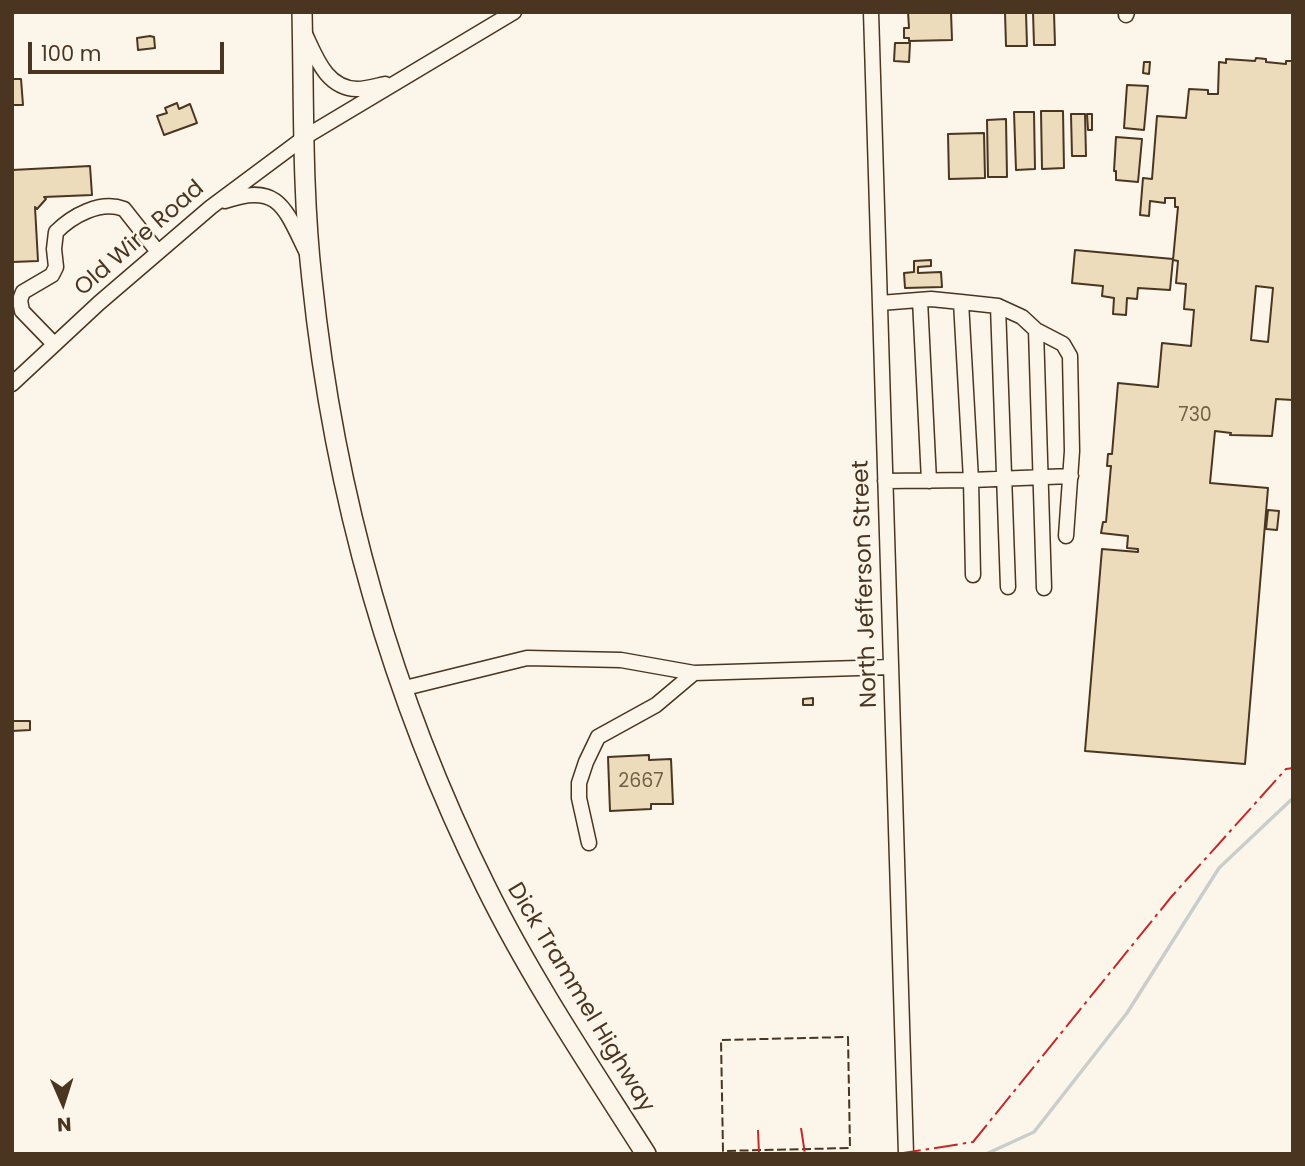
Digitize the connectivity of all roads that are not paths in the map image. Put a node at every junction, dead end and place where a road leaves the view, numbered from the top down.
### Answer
1 (514, 12) edge
2 (871, 12) edge
3 (302, 20) edge
4 (393, 83) junction
5 (305, 136) junction
6 (211, 206) junction
7 (158, 252) junction
8 (310, 258) junction
9 (920, 300) junction
10 (961, 302) junction
11 (880, 303) junction
12 (998, 306) junction
13 (1036, 330) junction
14 (54, 344) junction
15 (12, 384) edge
16 (1071, 476) junction
17 (1040, 477) junction
18 (1004, 479) junction
19 (971, 480) junction
20 (886, 481) junction
21 (929, 481) junction
22 (1066, 536) dead end
23 (973, 576) dead end
24 (1008, 587) dead end
25 (1044, 588) dead end
26 (891, 667) junction
27 (694, 673) junction
28 (401, 689) junction
29 (589, 843) dead end
30 (646, 1154) edge
31 (906, 1154) edge

1 - 4 street, Old Wire Road
2 - 11 street, North Jefferson Street
3 - 4 street
3 - 5 main road, Dick Trammel Highway
4 - 5 street, Old Wire Road
5 - 6 street, Old Wire Road
5 - 8 main road, Dick Trammel Highway
6 - 7 street, Old Wire Road
6 - 8 street
7 - 14 street, Old Wire Road
7 - 14 street
8 - 28 main road, Dick Trammel Highway
9 - 10 street
9 - 11 street
9 - 21 street
10 - 12 street
10 - 19 street
11 - 20 street, North Jefferson Street
12 - 13 street
12 - 18 street
13 - 16 street
13 - 17 street
14 - 15 street, Old Wire Road
16 - 17 street
16 - 22 street
17 - 18 street
17 - 25 street
18 - 19 street
18 - 24 street
19 - 21 street
19 - 23 street
20 - 21 street
20 - 26 street, North Jefferson Street
26 - 27 street
26 - 31 street, North Jefferson Street
27 - 28 street
27 - 29 street
28 - 30 main road, Dick Trammel Highway

